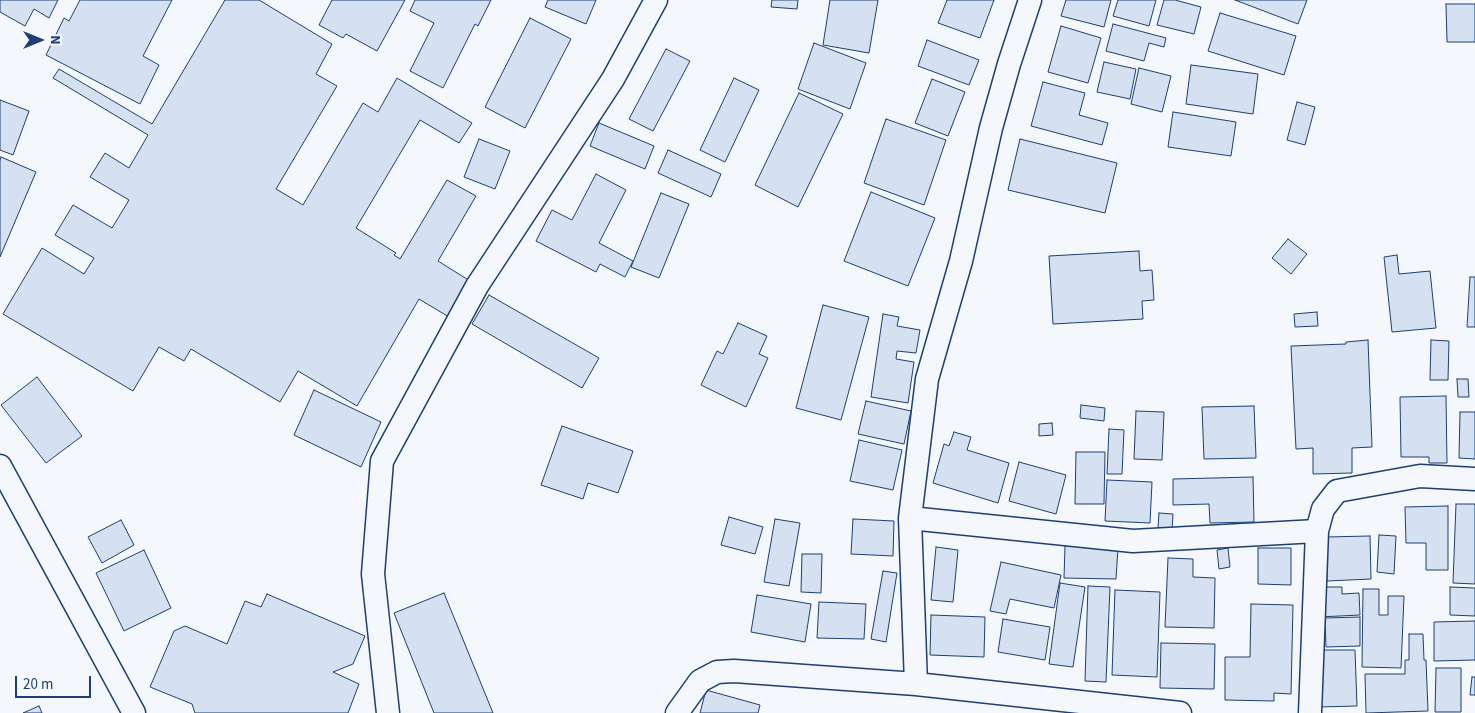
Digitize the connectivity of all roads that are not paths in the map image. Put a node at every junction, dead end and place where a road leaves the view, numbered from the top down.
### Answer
1 (656, 0) edge
2 (1030, 0) edge
3 (0, 466) edge
4 (1475, 480) edge
5 (910, 518) junction
6 (1317, 531) junction
7 (916, 684) junction
8 (134, 713) edge
9 (388, 713) edge
10 (677, 713) edge
11 (1180, 713) edge
12 (1310, 713) edge

1 - 9 street
2 - 5 street
3 - 8 street
4 - 6 street
5 - 6 street
5 - 7 street
6 - 12 street
7 - 10 street
7 - 11 street

